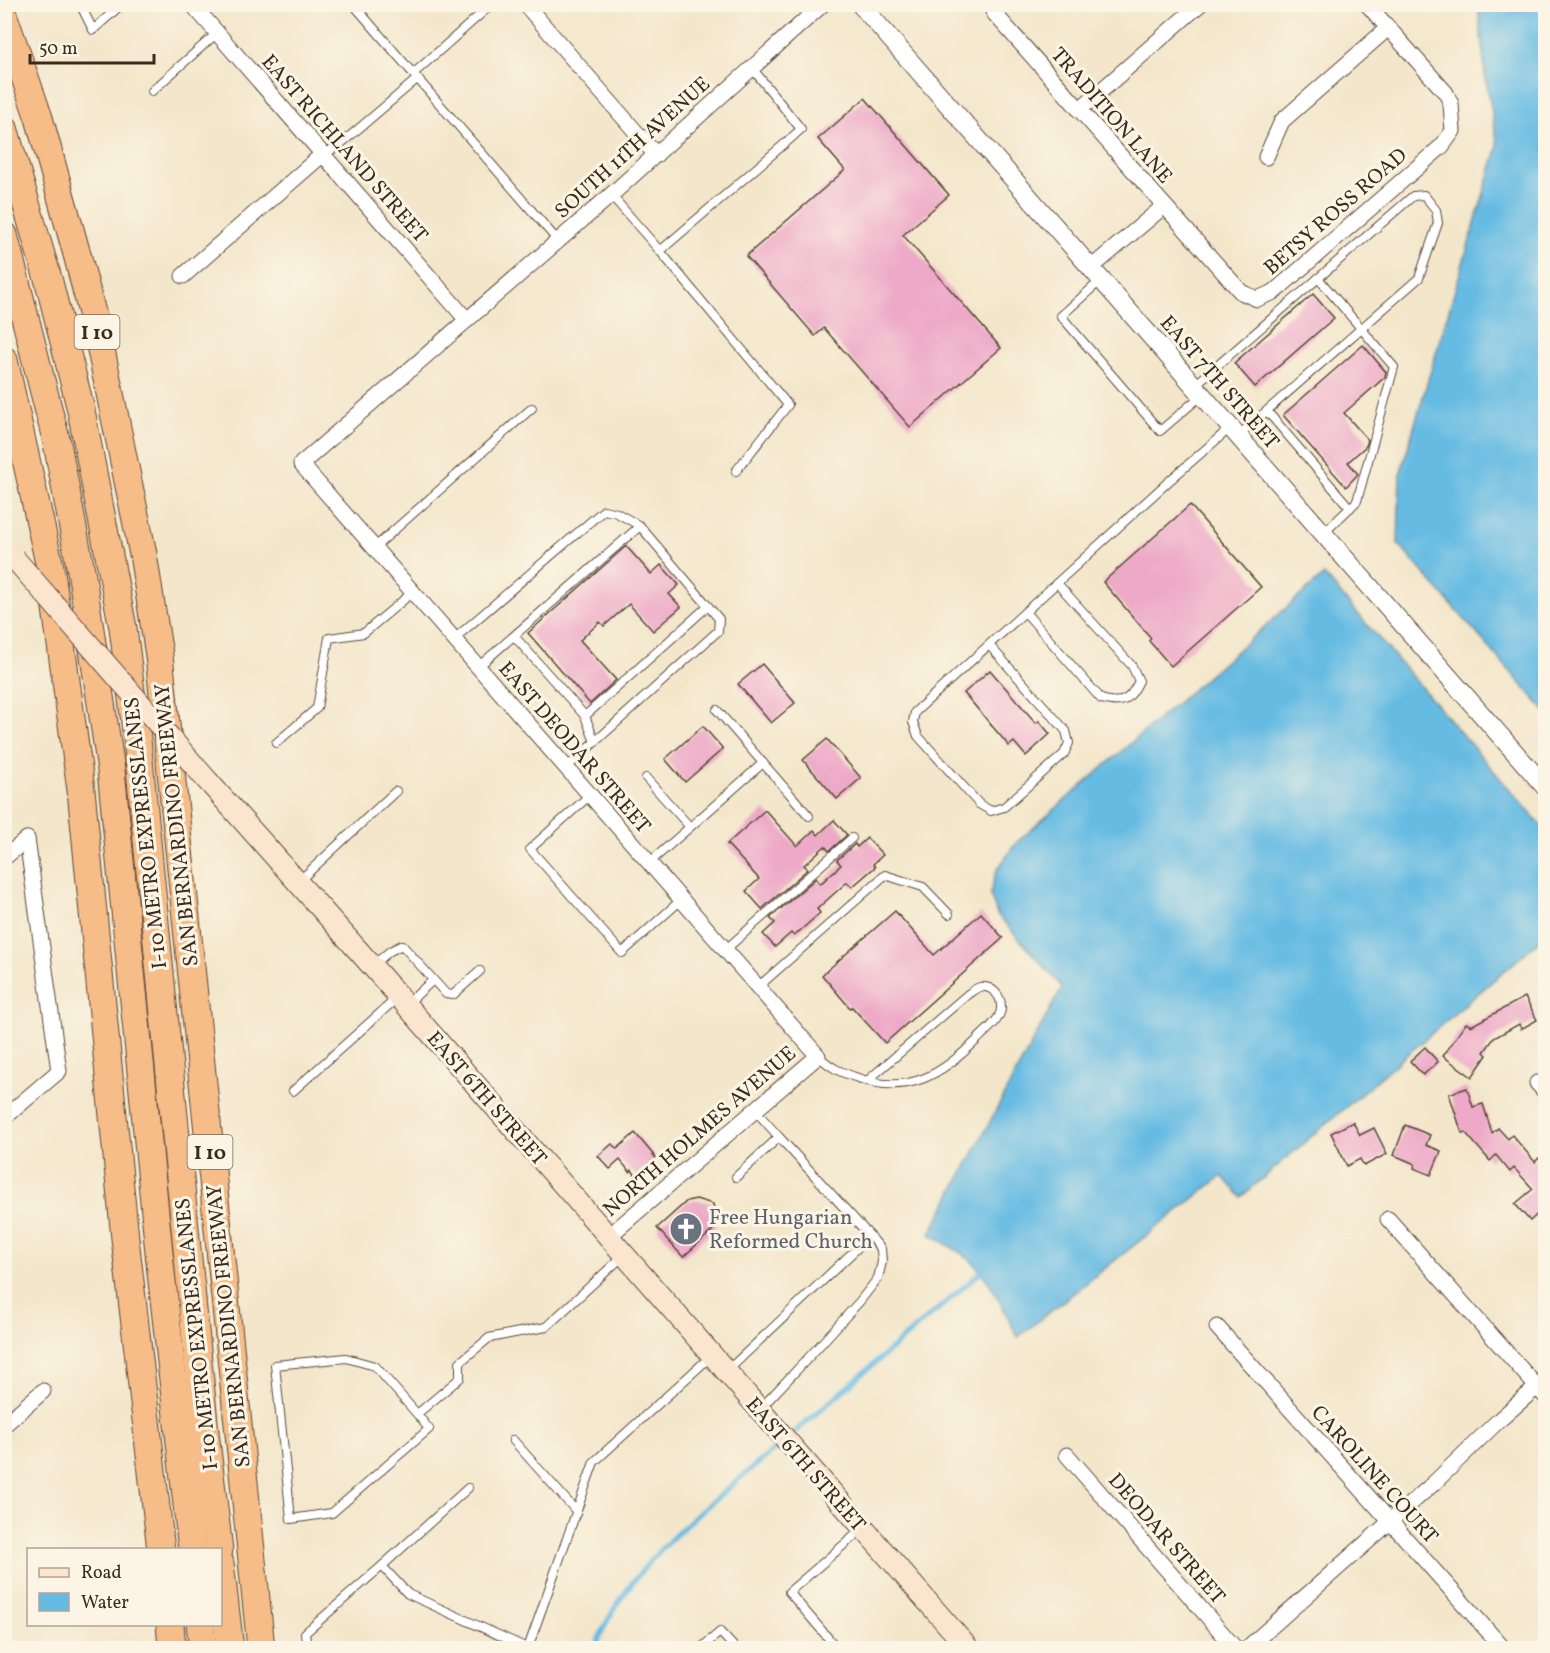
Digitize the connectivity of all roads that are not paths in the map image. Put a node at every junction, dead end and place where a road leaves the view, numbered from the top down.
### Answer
1 (122, 4) edge
2 (192, 4) edge
3 (353, 4) edge
4 (492, 4) edge
5 (525, 4) edge
6 (823, 4) edge
7 (860, 4) edge
8 (990, 4) edge
9 (1200, 4) edge
10 (1367, 4) edge
11 (82, 8) dead end
12 (4, 17) edge
13 (1388, 28) junction
14 (217, 33) junction
15 (752, 68) junction
16 (415, 77) junction
17 (152, 91) dead end
18 (1079, 110) junction
19 (4, 128) edge
20 (323, 154) junction
21 (656, 155) junction
22 (1266, 157) dead end
23 (611, 195) junction
24 (1164, 206) junction
25 (4, 235) edge
26 (558, 241) junction
27 (660, 251) junction
28 (1096, 274) junction
29 (183, 276) dead end
30 (1318, 278) junction
31 (467, 320) junction
32 (1361, 329) junction
33 (4, 360) edge
34 (74, 383) junction
35 (1198, 390) junction
36 (532, 408) dead end
37 (1267, 411) junction
38 (1234, 432) junction
39 (302, 464) joint
40 (736, 471) dead end
41 (1350, 508) junction
42 (640, 526) junction
43 (1323, 534) junction
44 (374, 548) junction
45 (9, 553) edge
46 (143, 554) junction
47 (1057, 583) junction
48 (412, 592) junction
49 (708, 606) junction
50 (1025, 612) junction
51 (515, 637) junction
52 (454, 639) junction
53 (989, 645) junction
54 (478, 667) junction
55 (717, 710) dead end
56 (585, 716) junction
57 (595, 742) junction
58 (276, 743) dead end
59 (763, 763) junction
60 (566, 768) junction
61 (646, 778) dead end
62 (1545, 788) edge
63 (396, 791) dead end
64 (590, 795) junction
65 (809, 816) dead end
66 (690, 827) junction
67 (852, 838) dead end
68 (4, 858) edge
69 (649, 863) junction
70 (297, 883) junction
71 (681, 900) junction
72 (949, 914) dead end
73 (725, 950) junction
74 (372, 966) junction
75 (480, 971) dead end
76 (433, 980) junction
77 (758, 987) junction
78 (402, 1001) junction
79 (818, 1056) junction
80 (867, 1081) junction
81 (293, 1091) dead end
82 (755, 1110) junction
83 (4, 1118) edge
84 (779, 1137) junction
85 (736, 1177) dead end
86 (1388, 1219) dead end
87 (870, 1236) junction
88 (608, 1237) junction
89 (125, 1239) junction
90 (624, 1255) junction
91 (1217, 1327) dead end
92 (711, 1356) junction
93 (726, 1373) junction
94 (1542, 1388) edge
95 (43, 1391) dead end
96 (417, 1414) junction
97 (762, 1414) junction
98 (4, 1425) edge
99 (513, 1440) dead end
100 (1067, 1455) dead end
101 (468, 1488) dead end
102 (577, 1512) junction
103 (1390, 1523) junction
104 (862, 1529) junction
105 (190, 1537) edge
106 (161, 1548) edge
107 (219, 1548) edge
108 (382, 1566) junction
109 (222, 1580) edge
110 (170, 1626) edge
111 (200, 1626) edge
112 (835, 1646) dead end
113 (172, 1648) edge
114 (203, 1648) edge
115 (230, 1648) edge
116 (261, 1648) edge
117 (307, 1648) edge
118 (528, 1648) edge
119 (701, 1648) edge
120 (735, 1648) edge
121 (968, 1648) edge
122 (1235, 1648) edge
123 (1247, 1648) edge
124 (1503, 1648) edge

1 - 11 lane
2 - 14 street, EAST RICHLAND STREET
3 - 16 lane
4 - 16 lane
5 - 21 street
6 - 15 street, SOUTH 11TH AVENUE
7 - 28 street, EAST 7TH STREET
8 - 18 street, TRADITION LANE
9 - 18 street
10 - 13 street
12 - 46 highway, SAN BERNARDINO FREEWAY / I 10
13 - 22 street
13 - 24 street, BETSY ROSS ROAD
14 - 17 lane
14 - 20 street, EAST RICHLAND STREET
15 - 21 street, SOUTH 11TH AVENUE
15 - 27 lane
16 - 20 lane
16 - 26 lane
18 - 24 street, TRADITION LANE
19 - 34 highway, I-10 METRO EXPRESSLANES
20 - 29 street
20 - 31 street, EAST RICHLAND STREET
21 - 23 street, SOUTH 11TH AVENUE
23 - 26 street, SOUTH 11TH AVENUE
23 - 27 lane
24 - 28 street, TRADITION LANE
25 - 105 highway, I-10 METRO EXPRESSLANES
26 - 31 street, SOUTH 11TH AVENUE
27 - 40 lane
28 - 35 street, EAST 7TH STREET
28 - 35 lane
30 - 32 lane
30 - 32 lane
30 - 35 lane
31 - 39 street, SOUTH 11TH AVENUE
32 - 37 lane
32 - 41 lane
33 - 89 highway
34 - 46 highway
34 - 107 highway, I-10 METRO EXPRESSLANES
35 - 38 street, EAST 7TH STREET
36 - 44 lane
37 - 38 lane
37 - 41 lane
38 - 43 street, EAST 7TH STREET
38 - 47 lane
39 - 44 street, EAST DEODAR STREET
41 - 43 lane
42 - 49 lane
42 - 51 lane
42 - 52 lane
43 - 62 street, EAST 7TH STREET
44 - 48 street, EAST DEODAR STREET
45 - 70 main road, EAST 6TH STREET, bridge
46 - 116 highway, SAN BERNARDINO FREEWAY / I 10
47 - 50 lane
47 - 50 lane
48 - 52 street, EAST DEODAR STREET
48 - 58 lane
49 - 56 lane
49 - 57 lane
50 - 53 lane
51 - 54 lane
51 - 56 lane
52 - 54 street, EAST DEODAR STREET
53 - 53 lane
54 - 60 street, EAST DEODAR STREET
55 - 59 lane
56 - 57 lane
57 - 60 lane
59 - 65 lane
59 - 66 lane
60 - 64 street, EAST DEODAR STREET
61 - 66 lane
63 - 70 lane
64 - 69 street, EAST DEODAR STREET
64 - 71 lane
66 - 69 lane
67 - 73 lane
68 - 83 street
69 - 71 street, EAST DEODAR STREET
70 - 74 main road, EAST 6TH STREET
71 - 73 street, EAST DEODAR STREET
72 - 77 lane
73 - 77 street, EAST DEODAR STREET
74 - 76 lane
74 - 78 main road, EAST 6TH STREET
75 - 76 lane
76 - 78 lane
77 - 79 street, EAST DEODAR STREET
78 - 81 lane
78 - 88 main road, EAST 6TH STREET
79 - 80 lane
79 - 82 street, NORTH HOLMES AVENUE
80 - 80 lane
82 - 84 lane
82 - 88 street, NORTH HOLMES AVENUE
84 - 85 lane
84 - 87 lane
86 - 94 street
87 - 93 lane
87 - 97 lane
88 - 90 main road, EAST 6TH STREET
89 - 105 highway
89 - 106 highway
90 - 92 main road, EAST 6TH STREET
90 - 96 lane
91 - 103 street, CAROLINE COURT
92 - 93 main road, EAST 6TH STREET
92 - 102 lane
93 - 97 main road, EAST 6TH STREET
94 - 103 street
95 - 98 street
96 - 96 lane
97 - 104 main road, EAST 6TH STREET
99 - 102 lane
100 - 122 street, DEODAR STREET
101 - 108 lane
102 - 118 lane
103 - 123 street
103 - 124 street, CAROLINE COURT
104 - 112 lane
104 - 121 main road, EAST 6TH STREET
108 - 117 lane
108 - 118 lane
109 - 115 highway
110 - 113 highway
111 - 114 highway
119 - 120 lane

